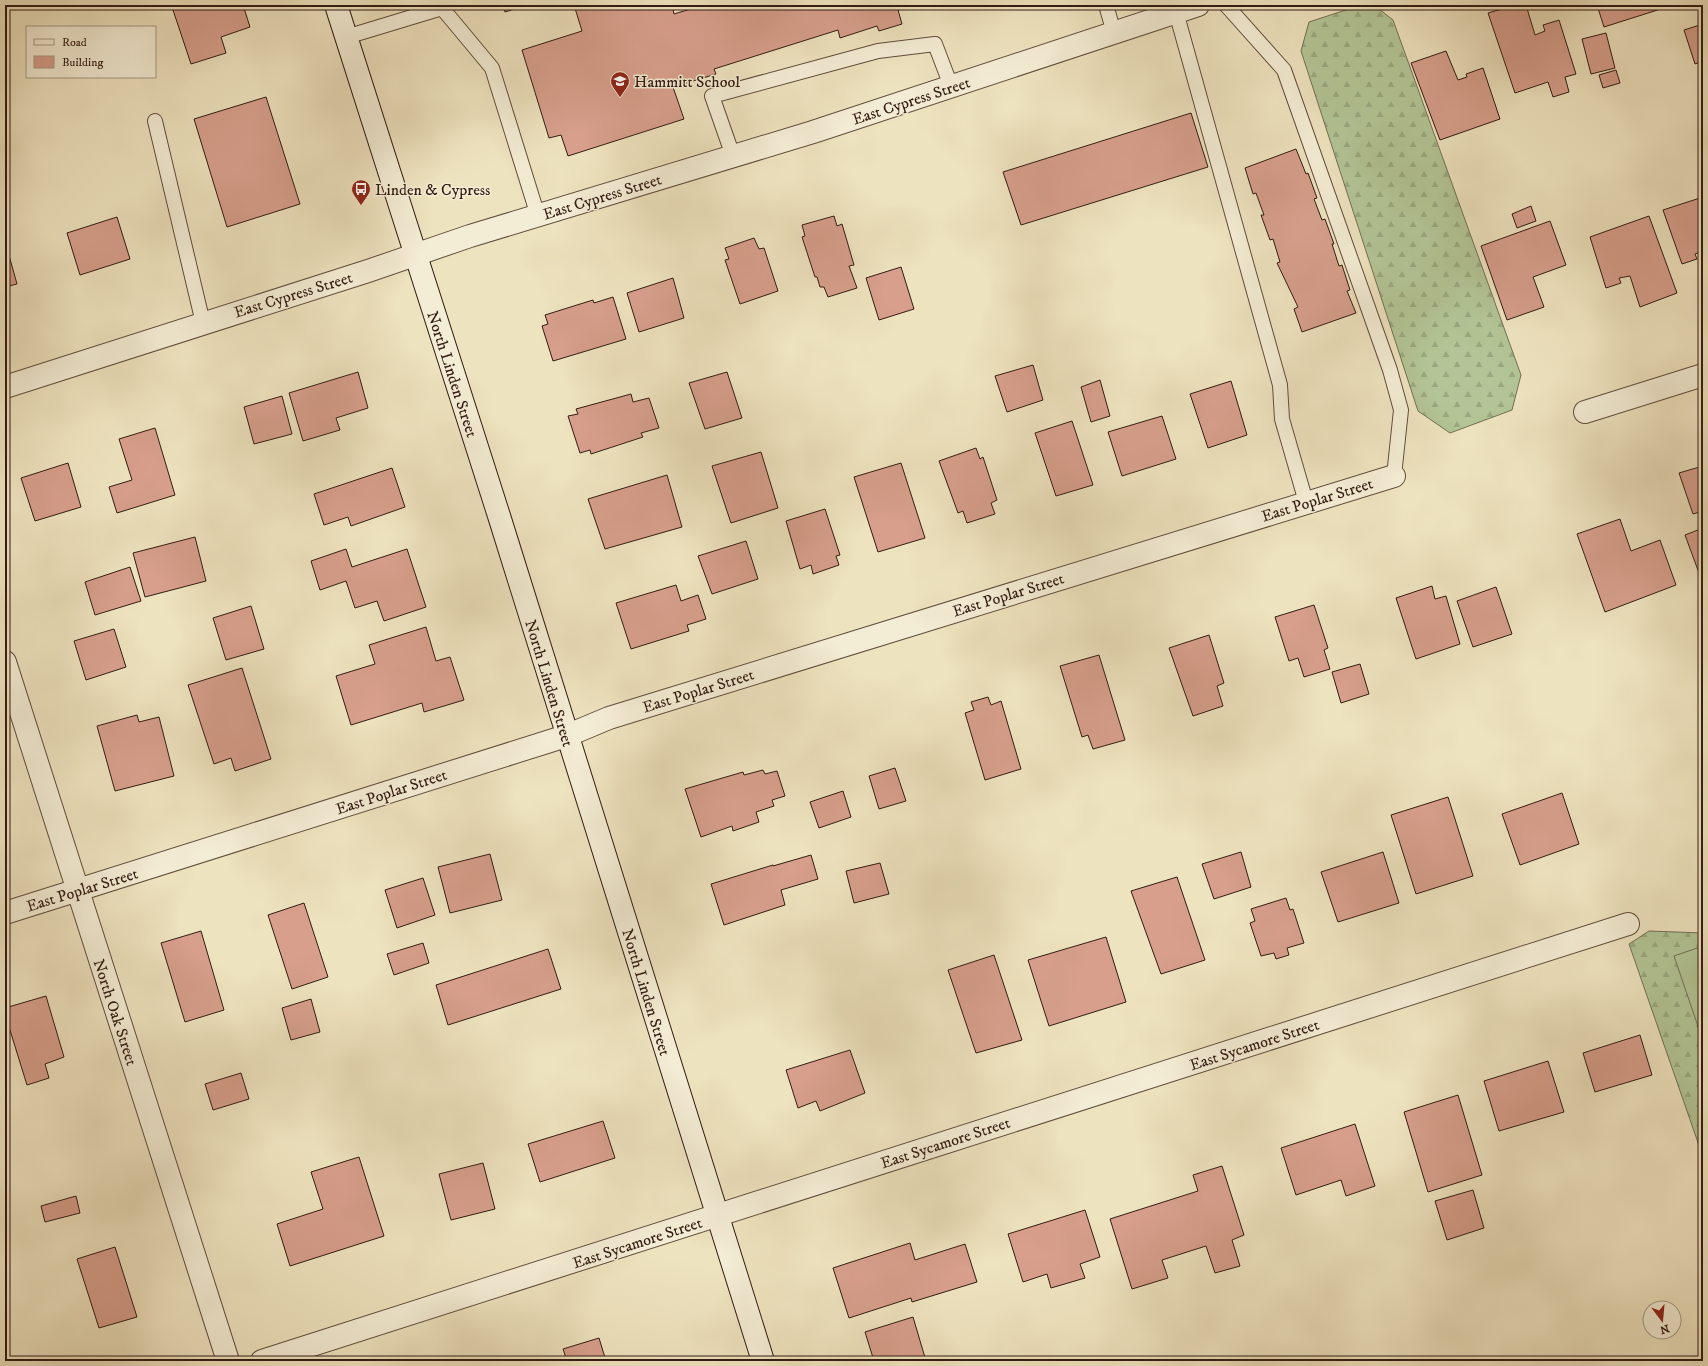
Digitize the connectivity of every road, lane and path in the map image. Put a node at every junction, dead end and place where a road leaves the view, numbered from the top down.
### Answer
1 (336, 5) edge
2 (1106, 5) edge
3 (1198, 5) edge
4 (1226, 5) edge
5 (1176, 12) junction
6 (1114, 33) junction
7 (346, 37) junction
8 (951, 86) junction
9 (155, 120) dead end
10 (733, 156) junction
11 (538, 216) junction
12 (415, 256) junction
13 (203, 323) junction
14 (1703, 374) edge
15 (5, 386) edge
16 (1585, 412) dead end
17 (1394, 476) joint
18 (1306, 502) junction
19 (5, 662) edge
20 (566, 736) junction
21 (77, 891) junction
22 (5, 914) edge
23 (1628, 924) dead end
24 (718, 1216) junction
25 (228, 1361) edge
26 (262, 1361) edge
27 (764, 1361) edge

1 - 7 street, North Linden Street
2 - 6 lane
3 - 5 street, East Cypress Street
4 - 17 lane
5 - 6 street, East Cypress Street
5 - 18 lane
6 - 8 street, East Cypress Street
7 - 11 lane
7 - 12 street, North Linden Street
8 - 10 street, East Cypress Street
8 - 10 lane
9 - 13 lane
10 - 11 street, East Cypress Street
11 - 12 street, East Cypress Street
12 - 13 street, East Cypress Street
12 - 20 street, North Linden Street
13 - 15 street, East Cypress Street
14 - 16 street
17 - 18 street, East Poplar Street
18 - 20 street, East Poplar Street
19 - 21 street, North Oak Street
20 - 21 street, East Poplar Street
20 - 24 street, North Linden Street
21 - 22 street, East Poplar Street
21 - 25 street, North Oak Street
23 - 24 street, East Sycamore Street
24 - 26 street, East Sycamore Street
24 - 27 street, North Linden Street

